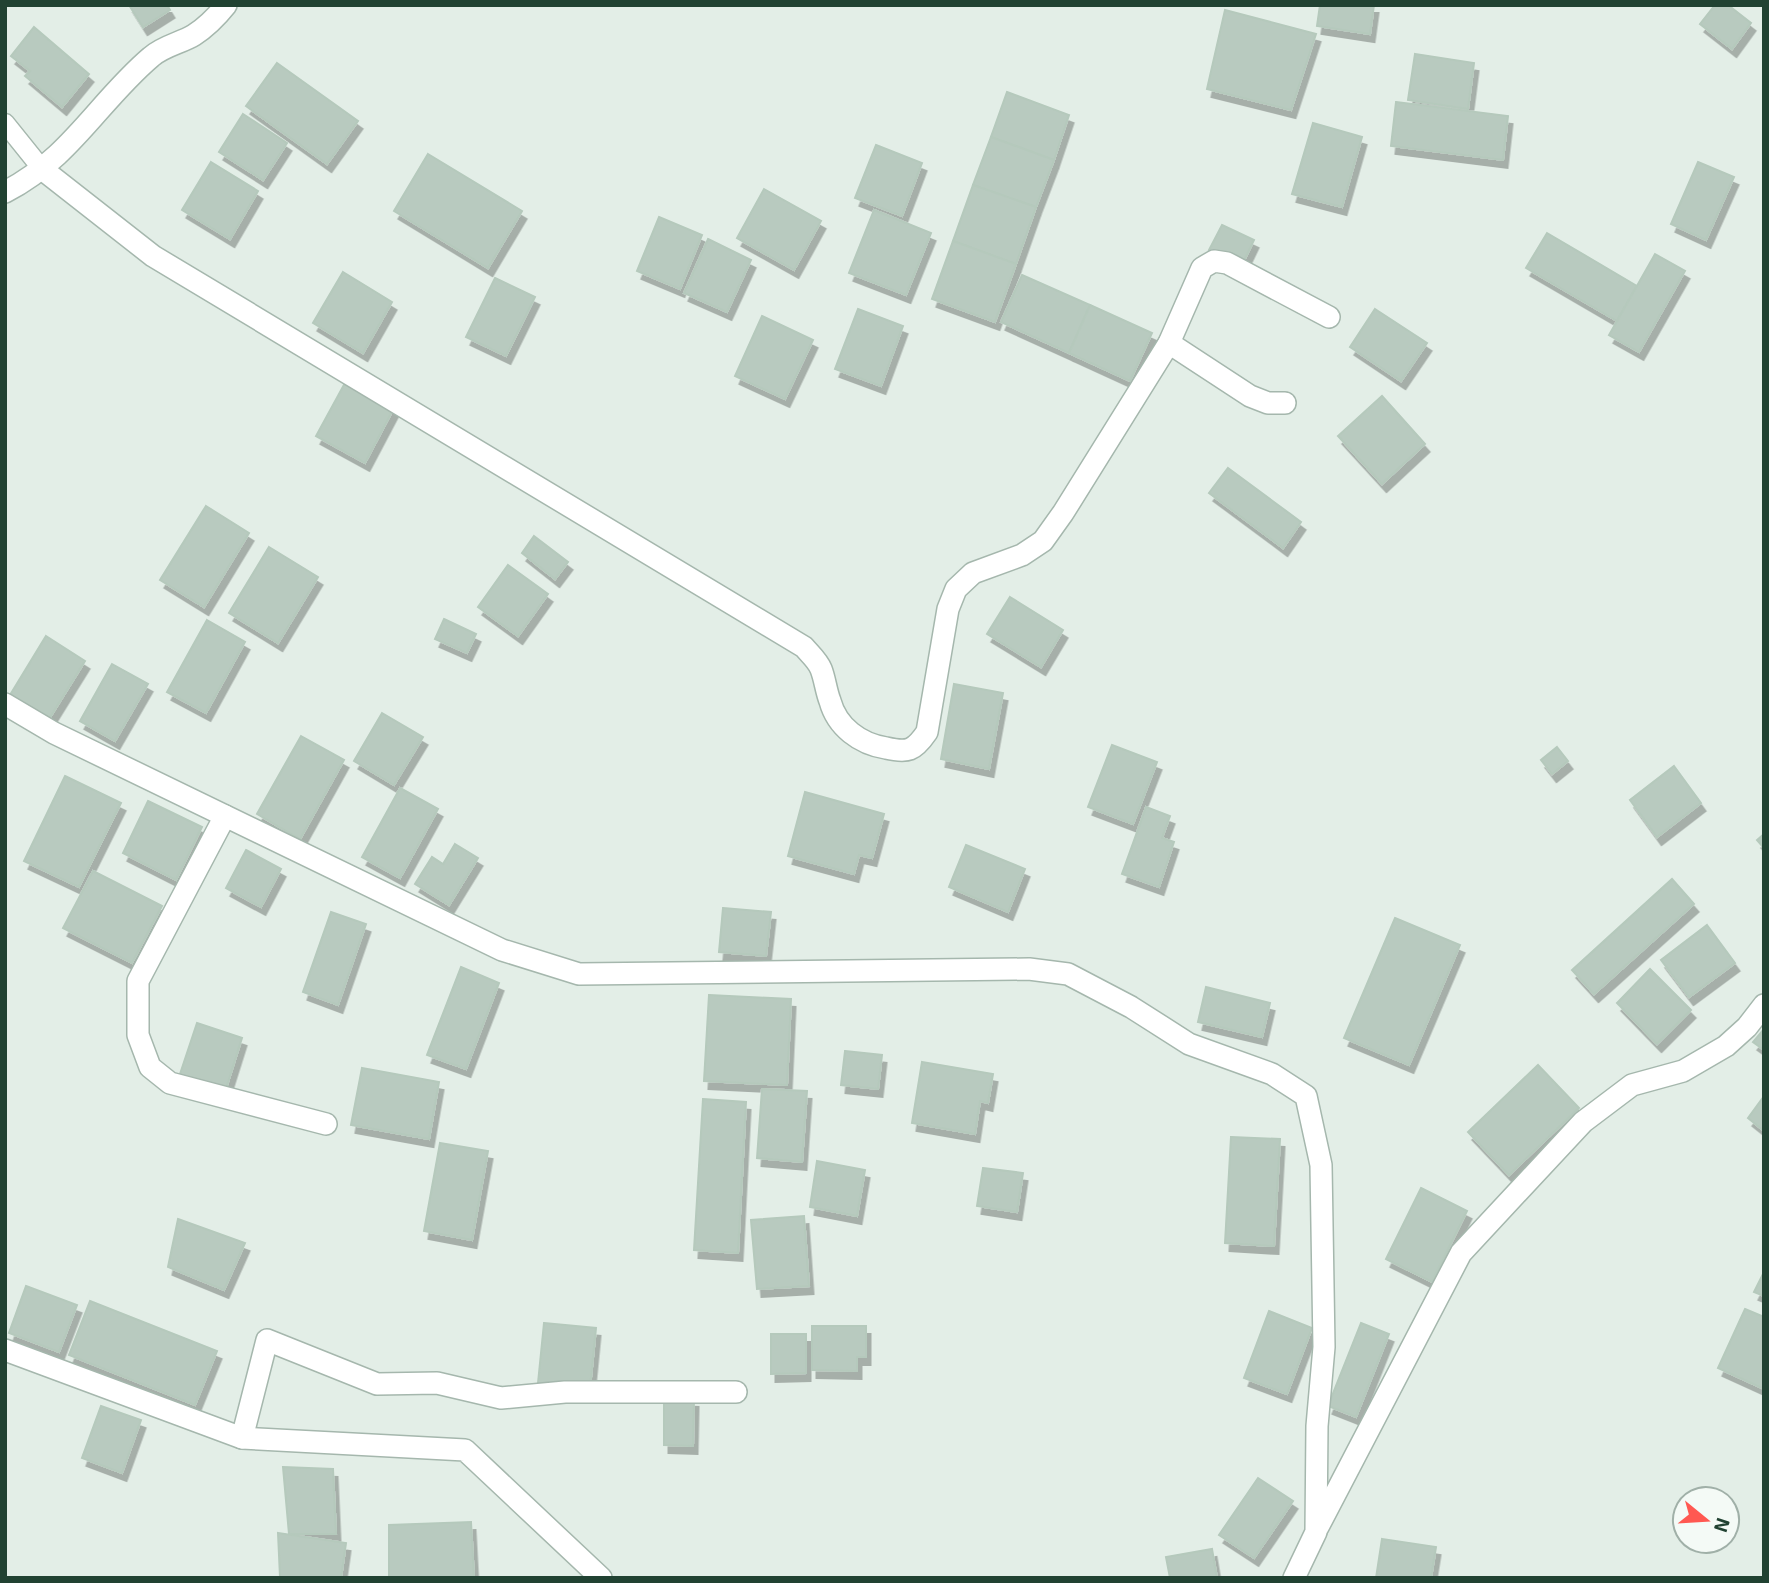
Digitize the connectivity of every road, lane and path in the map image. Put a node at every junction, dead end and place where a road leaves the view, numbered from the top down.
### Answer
1 (226, 5) edge
2 (5, 123) edge
3 (42, 169) junction
4 (5, 192) edge
5 (1329, 317) dead end
6 (1169, 343) junction
7 (1285, 403) dead end
8 (5, 704) edge
9 (225, 816) junction
10 (1764, 1005) edge
11 (326, 1124) dead end
12 (5, 1350) edge
13 (736, 1392) dead end
14 (242, 1438) junction
15 (1316, 1532) junction
16 (601, 1578) edge
17 (1294, 1578) edge

1 - 3 street
2 - 3 lane
3 - 4 street
3 - 6 street
5 - 6 street
6 - 7 street
8 - 9 street
9 - 11 street
9 - 15 street
10 - 15 street
12 - 14 street
13 - 14 street
14 - 16 street
15 - 17 street

